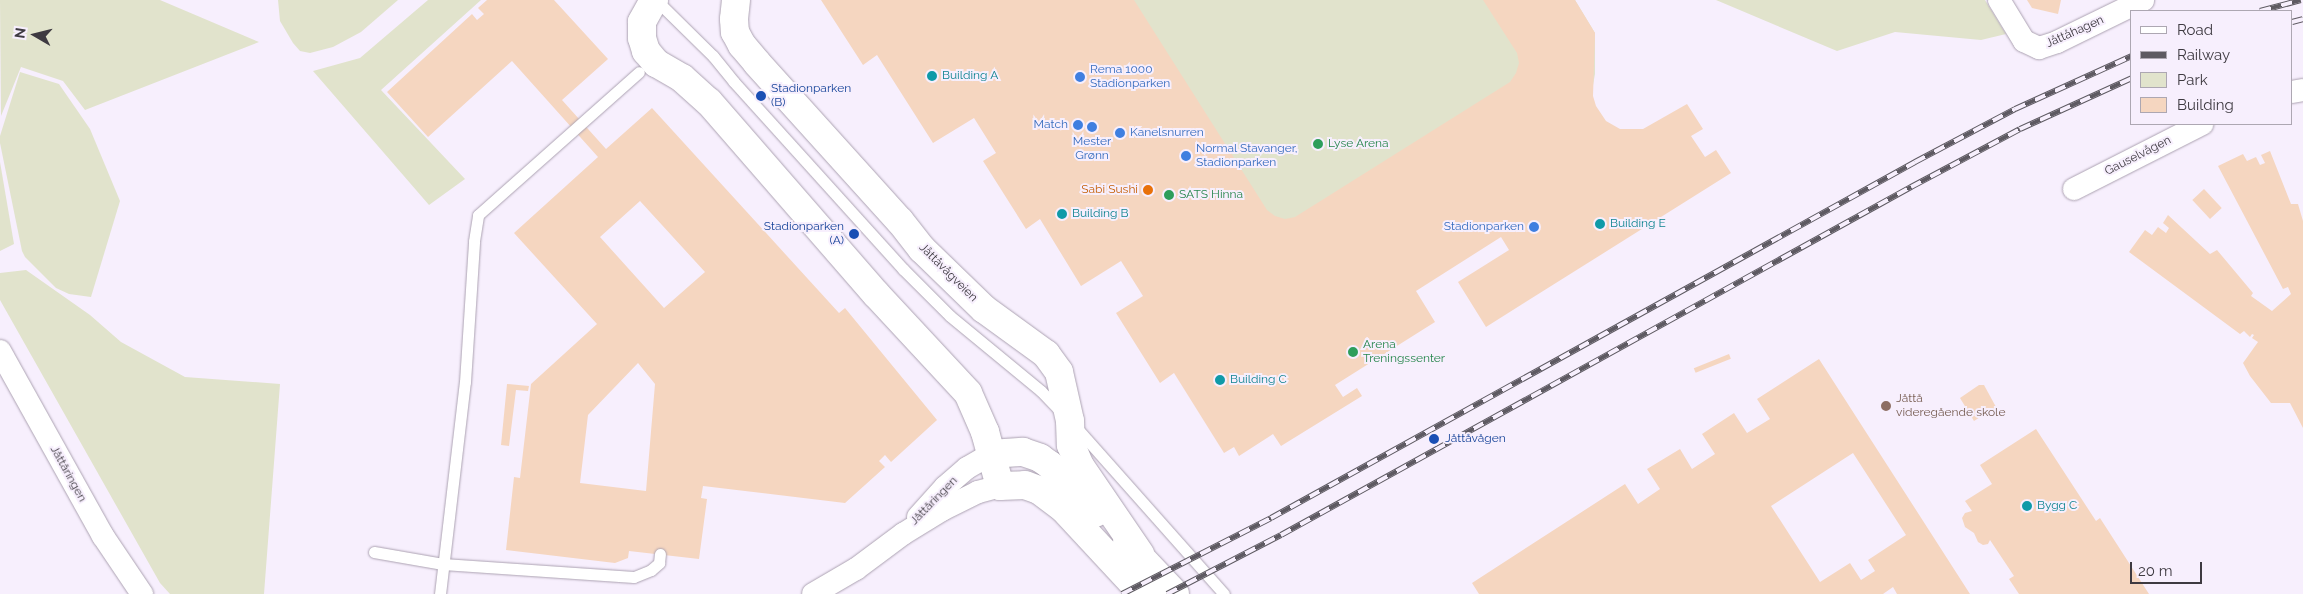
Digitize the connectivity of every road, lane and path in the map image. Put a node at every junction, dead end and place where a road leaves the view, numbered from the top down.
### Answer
1 (655, 0) edge
2 (736, 0) edge
3 (1999, 0) edge
4 (2143, 0) edge
5 (639, 72) dead end
6 (2200, 125) edge
7 (2074, 189) dead end
8 (0, 351) edge
9 (1070, 421) junction
10 (991, 454) junction
11 (1000, 486) junction
12 (903, 534) junction
13 (374, 552) dead end
14 (660, 554) dead end
15 (1140, 554) junction
16 (443, 564) junction
17 (142, 594) edge
18 (440, 594) edge
19 (813, 594) edge
20 (1143, 594) edge
21 (1175, 594) edge
22 (1224, 594) edge

1 - 9 lane
1 - 10 street
2 - 9 street, Jåttåvågveien
3 - 4 street, Jåttåhagen
5 - 16 lane
6 - 7 street, Gauselvågen
8 - 17 street, Jåttåringen
9 - 15 street, Jåttåvågveien
9 - 22 lane
10 - 11 street
10 - 12 street, Jåttåringen
10 - 15 street, Jåttåvågveien
11 - 12 street, Jåttåringen
11 - 20 street
12 - 19 street, Jåttåringen
13 - 16 lane
14 - 16 lane
15 - 21 street, Jåttåvågveien
16 - 18 lane

